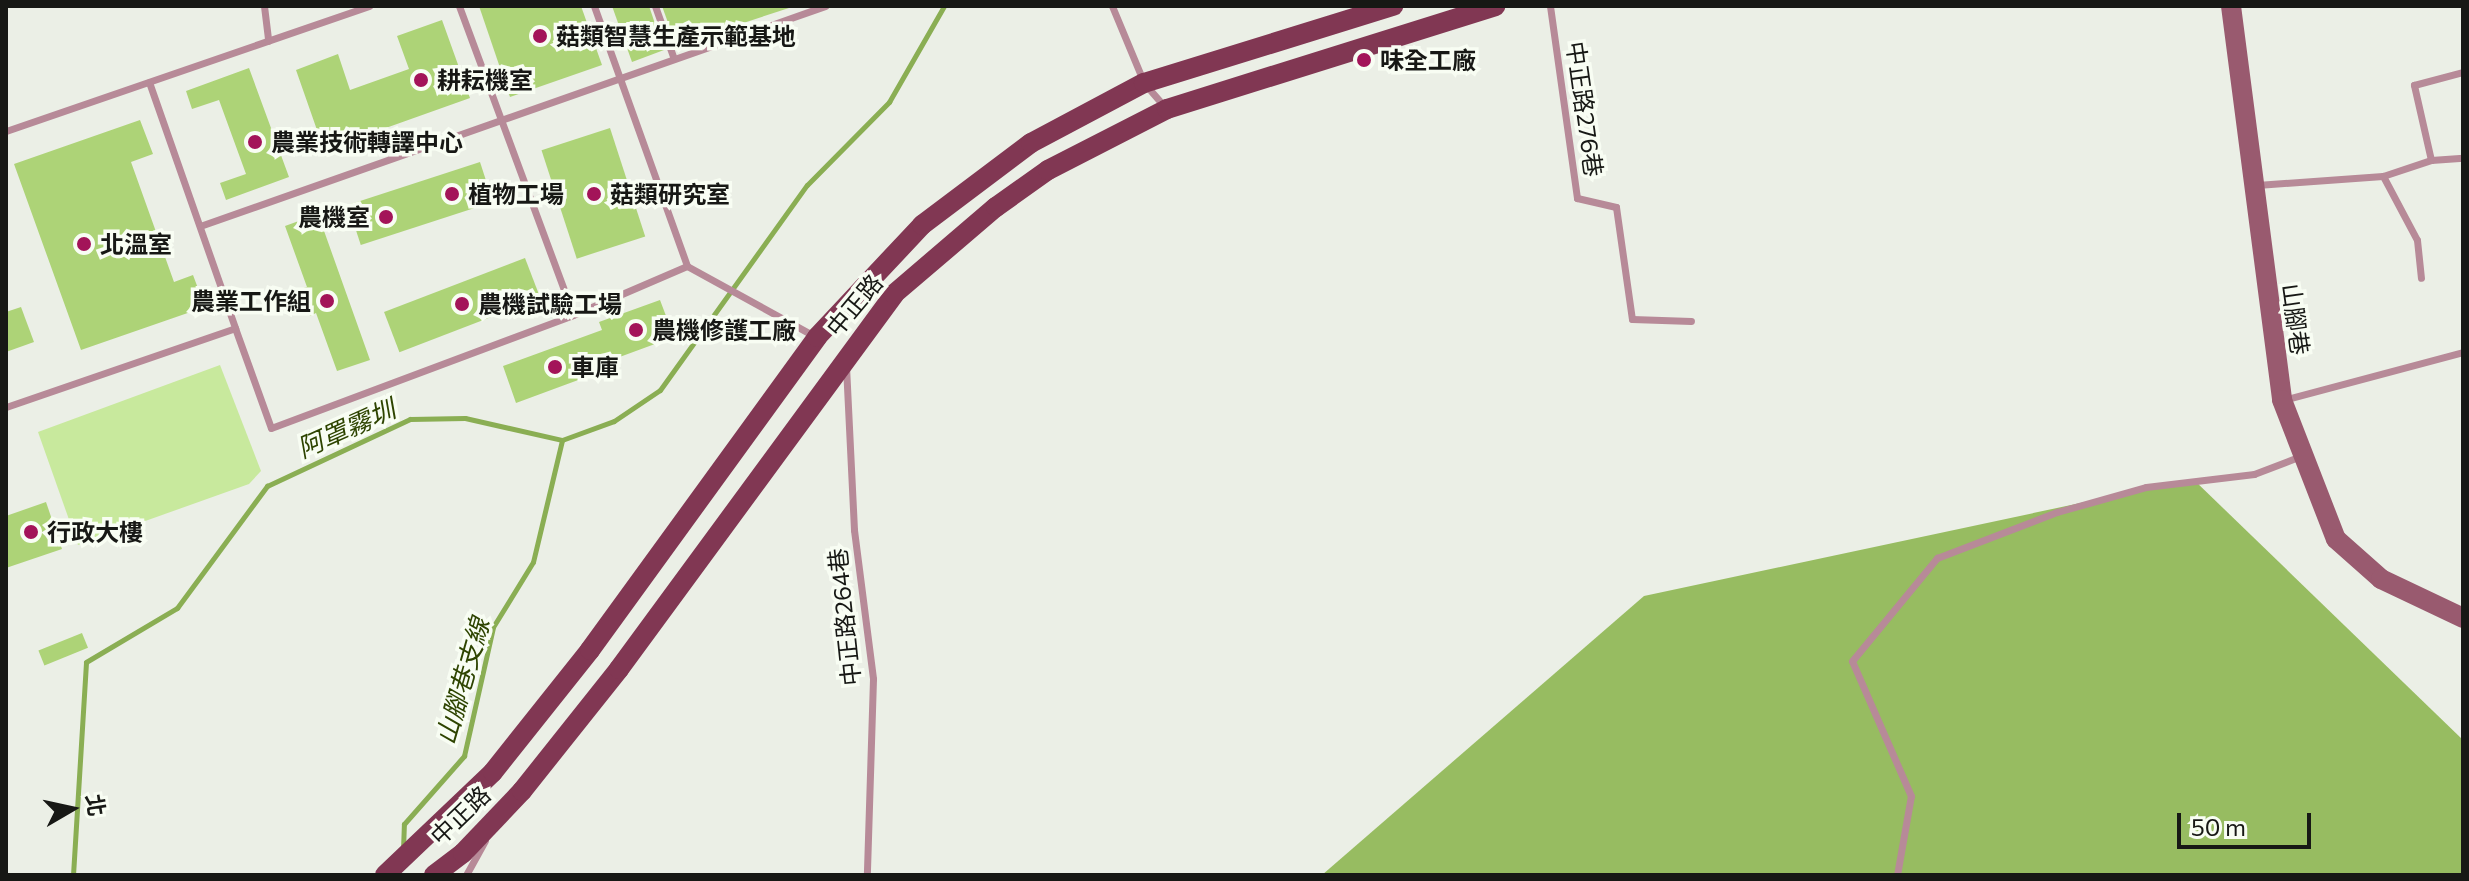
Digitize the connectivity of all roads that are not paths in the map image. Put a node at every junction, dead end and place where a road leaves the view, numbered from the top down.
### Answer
1 (264, 6) edge
2 (369, 6) edge
3 (459, 6) edge
4 (594, 6) edge
5 (655, 6) edge
6 (825, 6) edge
7 (1112, 6) edge
8 (1393, 6) edge
9 (1495, 6) edge
10 (1550, 6) edge
11 (2231, 6) edge
12 (268, 41) junction
13 (674, 59) junction
14 (2463, 72) edge
15 (620, 78) junction
16 (149, 82) junction
17 (1144, 83) junction
18 (1167, 109) junction
19 (501, 120) junction
20 (6, 131) edge
21 (2463, 158) edge
22 (2431, 160) junction
23 (2383, 176) junction
24 (2254, 186) junction
25 (200, 226) junction
26 (687, 266) junction
27 (2421, 278) dead end
28 (573, 315) junction
29 (1691, 321) dead end
30 (235, 328) junction
31 (817, 337) junction
32 (2463, 352) edge
33 (846, 356) junction
34 (2282, 400) junction
35 (6, 407) edge
36 (2303, 456) junction
37 (2463, 618) edge
38 (502, 812) junction
39 (385, 875) edge
40 (434, 875) edge
41 (466, 875) edge
42 (867, 875) edge
43 (1897, 875) edge

1 - 12 lane
2 - 12 lane
3 - 19 lane
4 - 15 lane
5 - 13 lane
6 - 13 lane
7 - 17 lane
8 - 17 main road, 中正路
9 - 18 main road, 中正路
10 - 29 lane, 中正路276巷
11 - 24 street, 山腳巷
12 - 16 lane
13 - 15 lane
14 - 22 lane
15 - 19 lane
15 - 26 lane
16 - 20 lane
16 - 25 lane
17 - 18 lane
17 - 31 main road, 中正路
18 - 33 main road, 中正路
19 - 25 lane
19 - 28 lane
21 - 22 lane
22 - 23 lane
23 - 24 lane
23 - 27 lane
24 - 34 street, 山腳巷
25 - 30 lane
26 - 28 lane
26 - 31 lane
28 - 30 lane
30 - 35 lane
31 - 39 main road, 中正路
32 - 34 lane
33 - 38 main road, 中正路
33 - 42 lane, 中正路264巷
34 - 36 street, 山腳巷
36 - 37 street, 山腳巷
36 - 43 lane
38 - 40 main road, 中正路
38 - 41 lane

